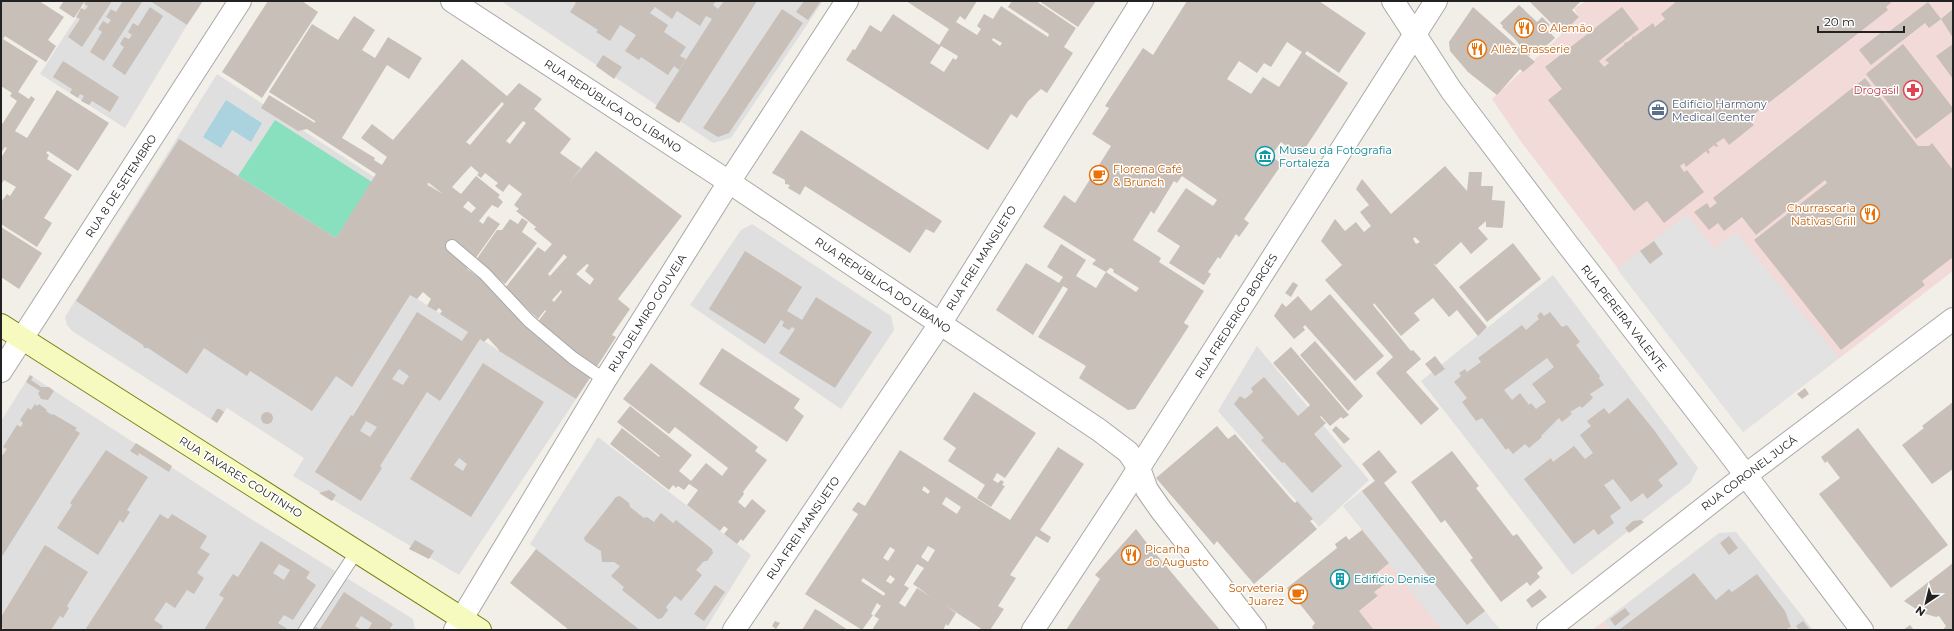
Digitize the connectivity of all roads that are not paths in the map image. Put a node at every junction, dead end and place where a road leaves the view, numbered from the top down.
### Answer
1 (240, 1) edge
2 (452, 1) edge
3 (847, 1) edge
4 (1142, 1) edge
5 (1393, 1) edge
6 (1436, 1) edge
7 (1415, 34) junction
8 (729, 182) junction
9 (452, 246) dead end
10 (1953, 319) edge
11 (940, 324) junction
12 (1, 325) edge
13 (22, 338) junction
14 (1, 371) edge
15 (605, 380) junction
16 (1139, 468) junction
17 (1746, 475) junction
18 (357, 551) junction
19 (466, 626) edge
20 (305, 630) edge
21 (734, 630) edge
22 (1033, 630) edge
23 (1255, 630) edge
24 (1548, 630) edge
25 (1862, 630) edge

1 - 13 street, RUA 8 DE SETEMBRO
2 - 8 street, RUA REPÚBLICA DO LÍBANO
3 - 8 street, RUA DELMIRO GOUVEIA
4 - 11 street, RUA FREI MANSUETO
5 - 7 street, RUA PEREIRA VALENTE
6 - 7 street, RUA FREDERICO BORGES
7 - 16 street, RUA FREDERICO BORGES
7 - 17 street, RUA PEREIRA VALENTE
8 - 11 street, RUA REPÚBLICA DO LÍBANO
8 - 15 street, RUA DELMIRO GOUVEIA
9 - 15 lane
10 - 17 street, RUA CORONEL JUCÁ
11 - 16 street, RUA REPÚBLICA DO LÍBANO
11 - 21 street, RUA FREI MANSUETO
12 - 13 street, RUA TAVARES COUTINHO
13 - 14 street, RUA 8 DE SETEMBRO
13 - 18 street, RUA TAVARES COUTINHO
15 - 19 street, RUA DELMIRO GOUVEIA
16 - 22 street, RUA FREDERICO BORGES
16 - 23 street, RUA REPÚBLICA DO LÍBANO
17 - 24 street, RUA CORONEL JUCÁ
17 - 25 street, RUA PEREIRA VALENTE
18 - 19 street, RUA TAVARES COUTINHO
18 - 20 lane

